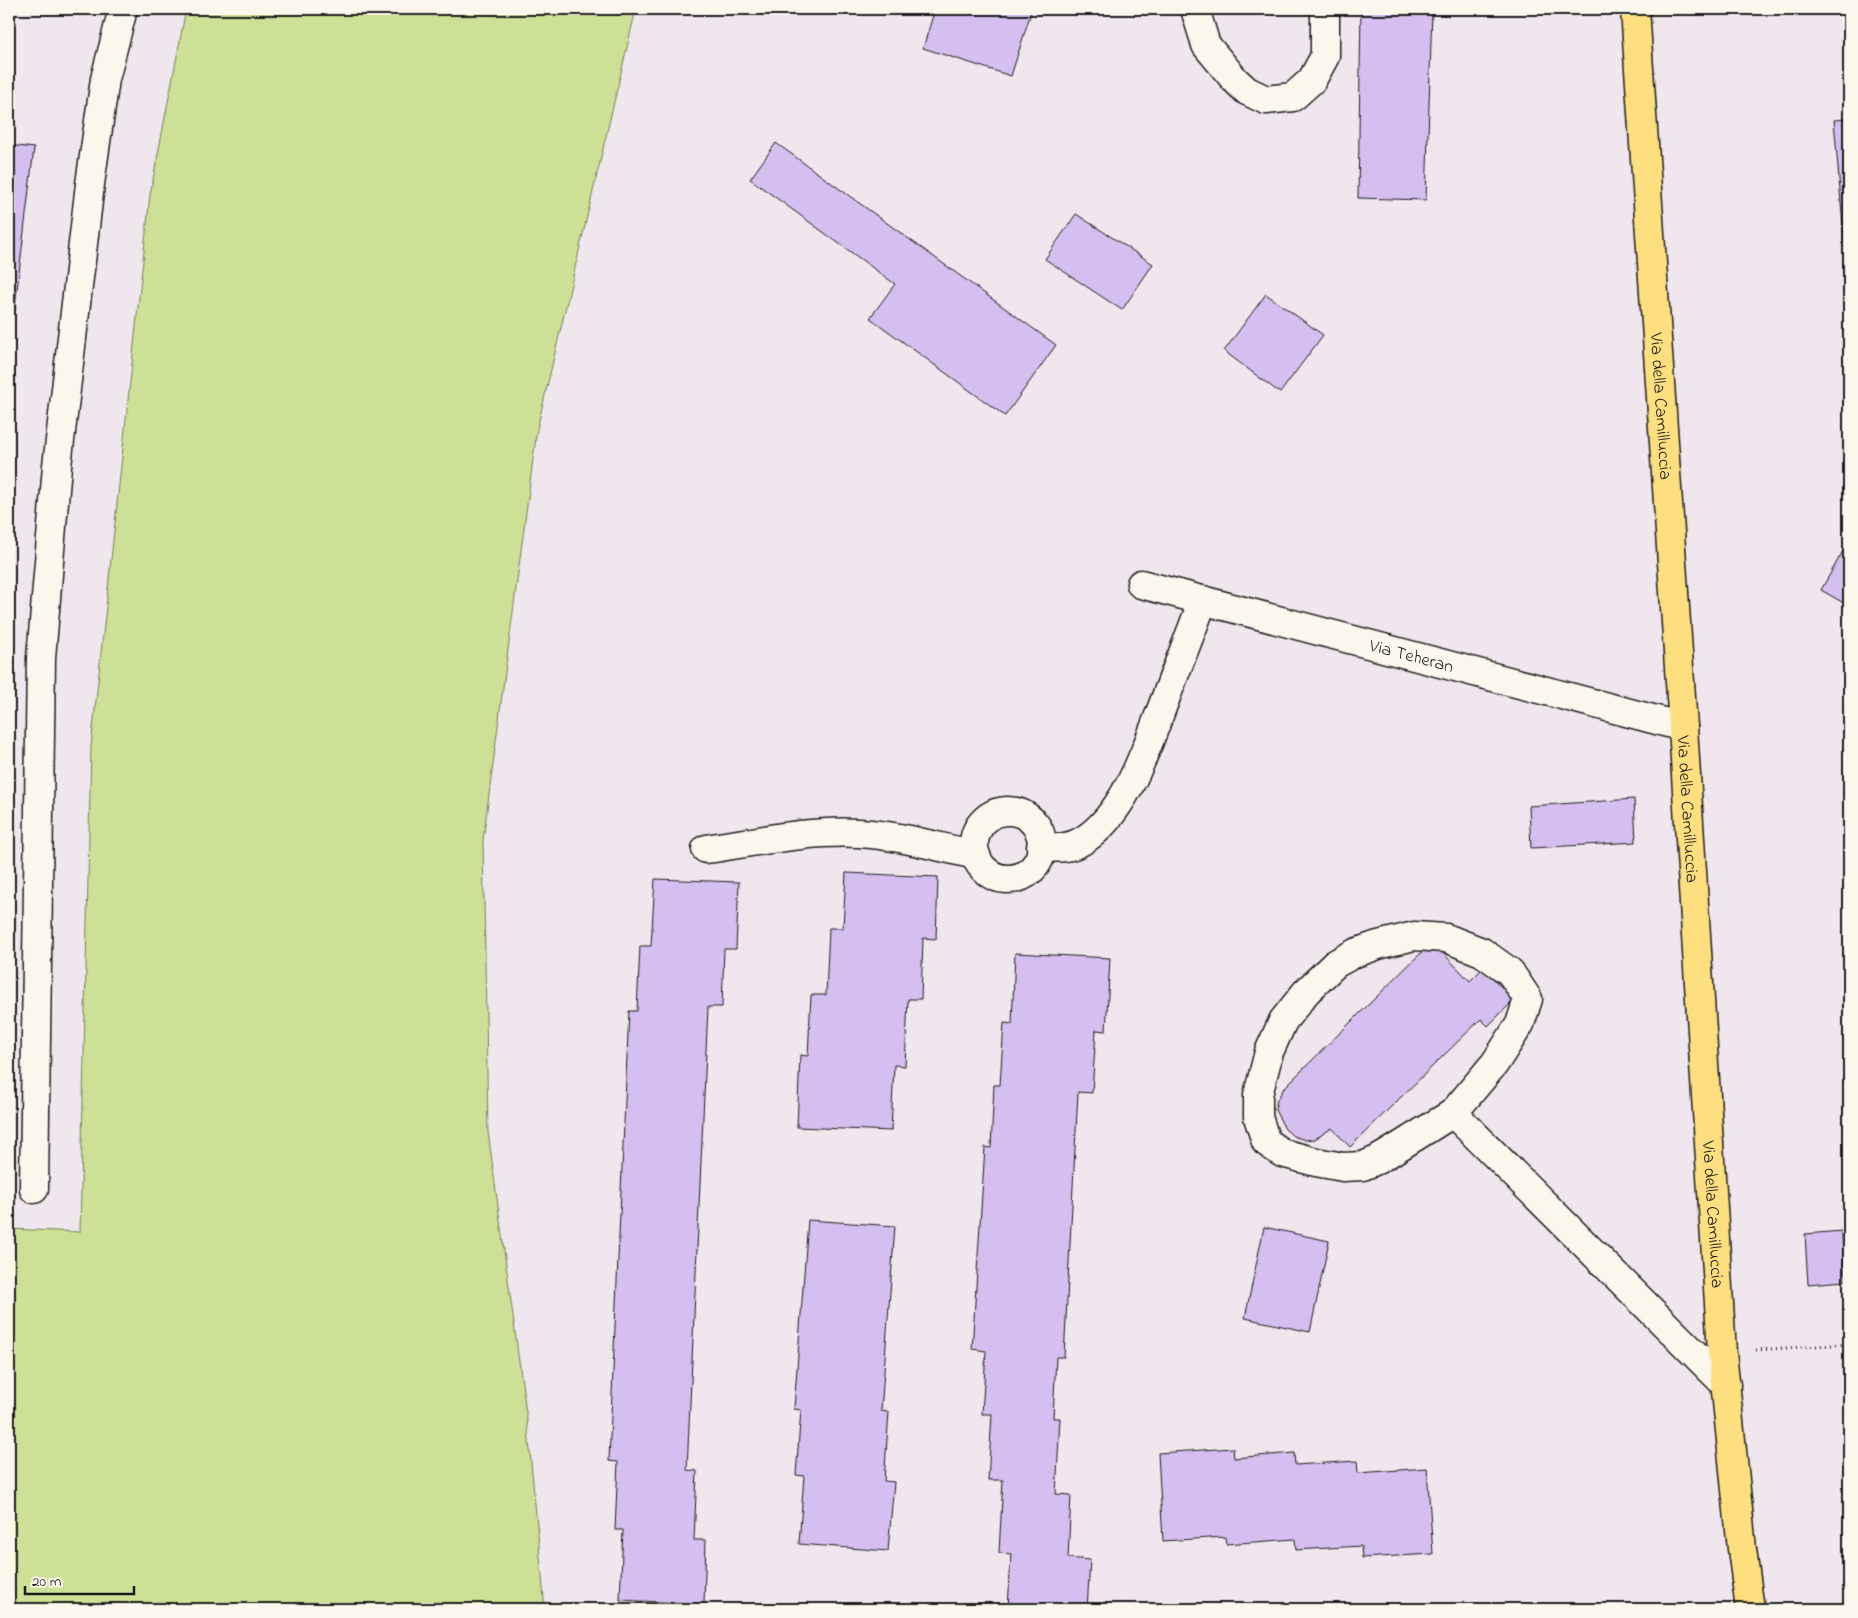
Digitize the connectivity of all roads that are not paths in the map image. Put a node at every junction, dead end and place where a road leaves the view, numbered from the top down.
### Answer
1 (123, 9) edge
2 (1195, 9) edge
3 (1325, 9) edge
4 (1635, 9) edge
5 (1141, 584) dead end
6 (1203, 600) junction
7 (1683, 727) junction
8 (1041, 847) junction
9 (706, 849) dead end
10 (976, 855) junction
11 (1453, 1114) junction
12 (34, 1189) dead end
13 (1726, 1385) junction
14 (1750, 1609) edge

1 - 12 street
2 - 3 street
4 - 7 main road, Via della Camilluccia
5 - 6 street, Via Teheran
6 - 7 street, Via Teheran
6 - 8 street
7 - 13 main road, Via della Camilluccia
8 - 10 street
8 - 10 street
9 - 10 street
11 - 11 street
11 - 13 street
13 - 14 main road, Via della Camilluccia

